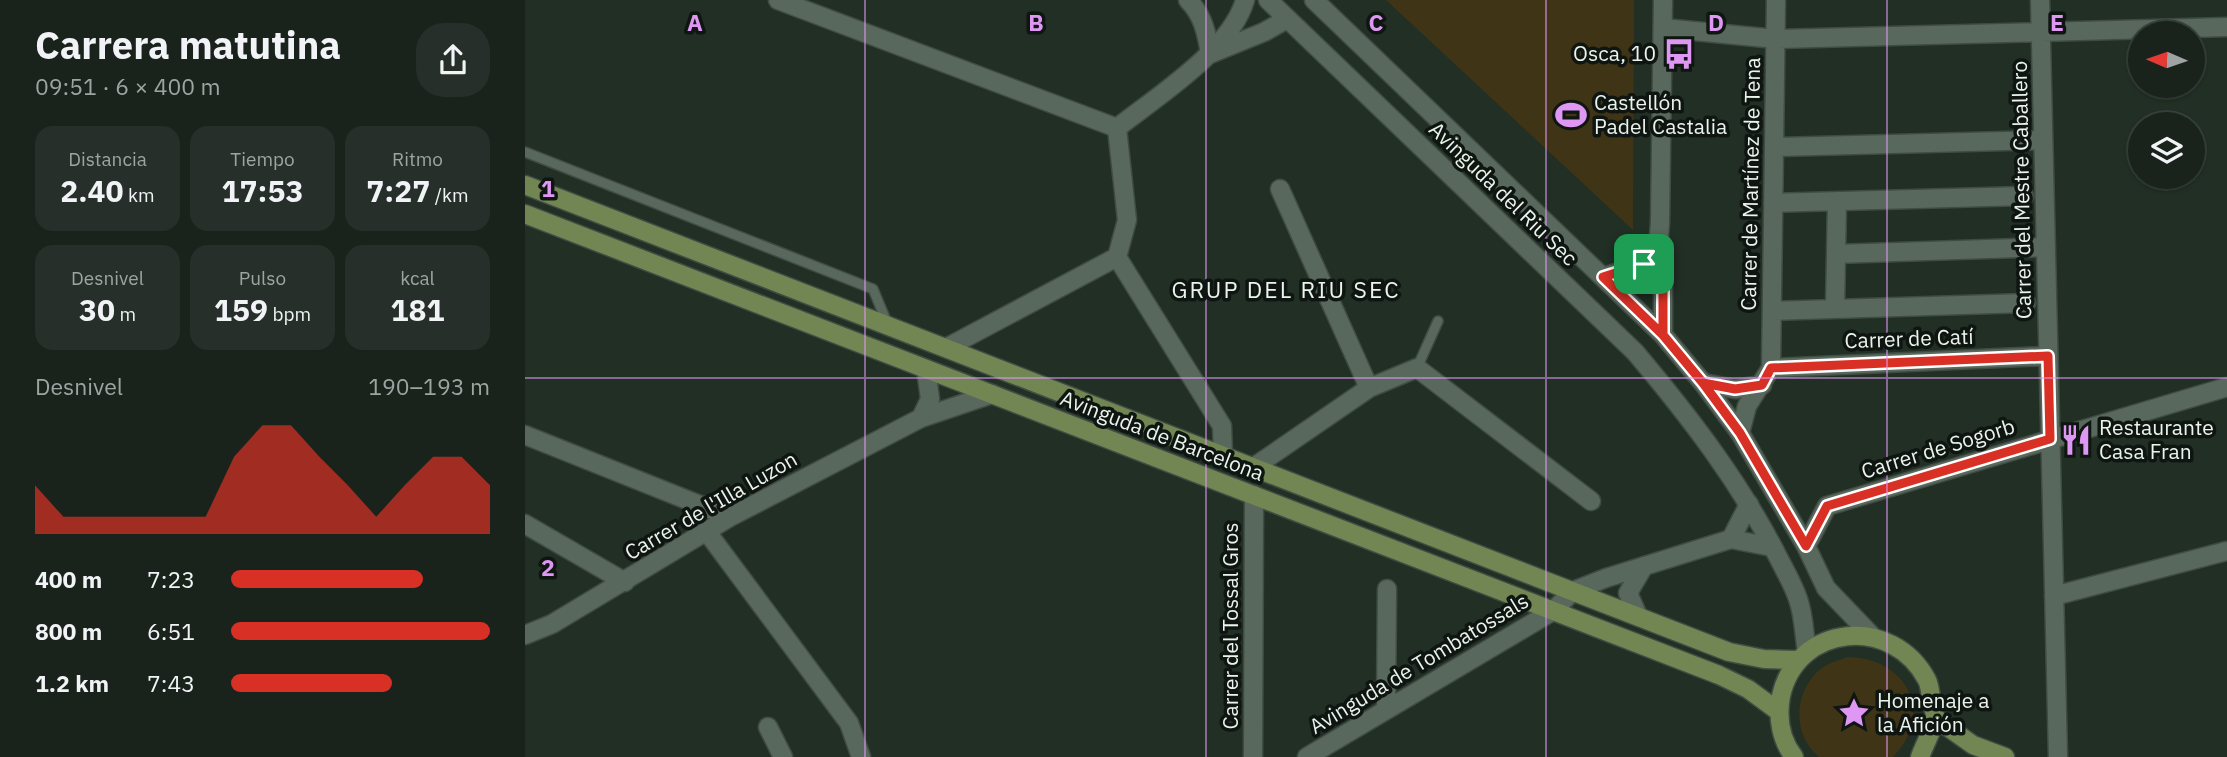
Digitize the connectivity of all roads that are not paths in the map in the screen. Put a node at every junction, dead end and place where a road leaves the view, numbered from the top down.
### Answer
1 (778, 0) edge
2 (1188, 0) edge
3 (1245, 0) edge
4 (1268, 0) edge
5 (1314, 0) edge
6 (1663, 0) edge
7 (1776, 0) edge
8 (2040, 0) edge
9 (1287, 19) junction
10 (2227, 27) edge
11 (1663, 28) junction
12 (2041, 32) junction
13 (1776, 40) junction
14 (1210, 54) junction
15 (1117, 128) junction
16 (2043, 140) junction
17 (1774, 147) junction
18 (525, 152) edge
19 (525, 185) edge
20 (1280, 189) dead end
21 (2024, 196) dead end
22 (1837, 201) junction
23 (1773, 203) junction
24 (525, 214) edge
25 (2046, 247) junction
26 (1836, 254) junction
27 (1117, 257) junction
28 (1657, 260) junction
29 (1603, 277) junction
30 (2027, 303) dead end
31 (1835, 309) junction
32 (1772, 311) junction
33 (1439, 321) dead end
34 (889, 327) junction
35 (1663, 335) junction
36 (946, 348) junction
37 (2048, 356) junction
38 (1771, 368) junction
39 (926, 369) junction
40 (1417, 369) junction
41 (1703, 383) junction
42 (1762, 385) junction
43 (2227, 387) edge
44 (1369, 388) junction
45 (992, 394) junction
46 (921, 418) junction
47 (1740, 433) junction
48 (525, 435) edge
49 (2050, 439) junction
50 (1223, 455) junction
51 (1254, 467) junction
52 (1254, 495) junction
53 (1591, 501) dead end
54 (1749, 504) junction
55 (730, 517) junction
56 (525, 524) edge
57 (707, 532) junction
58 (1731, 540) junction
59 (1806, 546) junction
60 (1772, 547) junction
61 (2227, 551) edge
62 (1643, 566) junction
63 (1606, 578) junction
64 (625, 582) junction
65 (1387, 589) dead end
66 (1573, 591) junction
67 (1627, 593) junction
68 (2054, 596) junction
69 (1553, 611) junction
70 (1638, 616) junction
71 (525, 635) edge
72 (1872, 636) junction
73 (1802, 656) junction
74 (1386, 710) junction
75 (1778, 711) junction
76 (1935, 718) junction
77 (768, 727) dead end
78 (783, 757) edge
79 (862, 757) edge
80 (1253, 757) edge
81 (1307, 757) edge
82 (1794, 757) edge
83 (1920, 757) edge
84 (2005, 757) edge
85 (2058, 757) edge

1 - 15 street
2 - 14 street
3 - 14 street
4 - 9 street, Avinguda del Riu Sec
5 - 29 street, Avinguda del Riu Sec
6 - 11 street
7 - 13 street, Carrer de Martínez de Tena
8 - 12 street, Carrer del Mestre Caballero
9 - 14 street
9 - 54 street, Avinguda del Riu Sec
10 - 12 street
11 - 13 street
11 - 28 street
12 - 13 street
12 - 16 street, Carrer del Mestre Caballero
13 - 17 street, Carrer de Martínez de Tena
14 - 15 street
15 - 27 street
16 - 17 street
16 - 25 street, Carrer del Mestre Caballero
17 - 23 street, Carrer de Martínez de Tena
18 - 34 lane
19 - 34 main road, Avinguda de Barcelona
20 - 44 street
21 - 22 street
22 - 23 street
22 - 26 street
23 - 32 street, Carrer de Martínez de Tena
24 - 39 main road, Avinguda de Barcelona
25 - 26 street
25 - 37 street, Carrer del Mestre Caballero
26 - 31 street
27 - 36 street
27 - 50 street
28 - 29 street
28 - 35 street
29 - 35 street, Avinguda del Riu Sec
30 - 31 street
31 - 32 street
32 - 38 street, Carrer de Martínez de Tena
33 - 40 lane
34 - 36 main road, Avinguda de Barcelona
35 - 41 street, Avinguda del Riu Sec
36 - 50 main road, Avinguda de Barcelona
37 - 38 street, Carrer de Catí
37 - 49 street, Carrer del Mestre Caballero
38 - 42 street
39 - 45 main road, Avinguda de Barcelona
39 - 46 street
40 - 44 street
40 - 53 street
41 - 42 street
41 - 47 street, Avinguda del Riu Sec
42 - 47 street
43 - 49 street, Carrer de Sogorb
44 - 51 street
45 - 46 street, Carrer de l'Illa Luzon
45 - 52 main road, Avinguda de Barcelona
46 - 55 street, Carrer de l'Illa Luzon
47 - 59 street, Avinguda del Riu Sec
48 - 55 street
49 - 59 street, Carrer de Sogorb
49 - 68 street, Carrer del Mestre Caballero
50 - 51 main road, Avinguda de Barcelona
51 - 66 main road, Avinguda de Barcelona
52 - 69 main road, Avinguda de Barcelona
52 - 80 street, Carrer del Tossal Gros
54 - 58 street
54 - 60 street, Avinguda del Riu Sec
55 - 57 street, Carrer de l'Illa Luzon
56 - 64 street
57 - 64 street, Carrer de l'Illa Luzon
57 - 79 street
58 - 60 street
58 - 62 street
59 - 72 street, Avinguda del Riu Sec
60 - 73 street, Avinguda del Riu Sec
61 - 68 street
62 - 63 street
62 - 67 street
63 - 66 street
63 - 67 street
64 - 71 street, Carrer de l'Illa Luzon
65 - 74 street
66 - 69 street
66 - 70 main road, Avinguda de Barcelona
67 - 70 street
68 - 85 street, Carrer del Mestre Caballero
69 - 74 street, Avinguda de Tombatossals
69 - 75 main road, Avinguda de Barcelona
70 - 73 main road, Avinguda de Barcelona
72 - 73 main road
72 - 76 main road
73 - 75 main road
74 - 81 street, Avinguda de Tombatossals
75 - 82 main road
76 - 83 main road
76 - 84 main road
77 - 78 street

